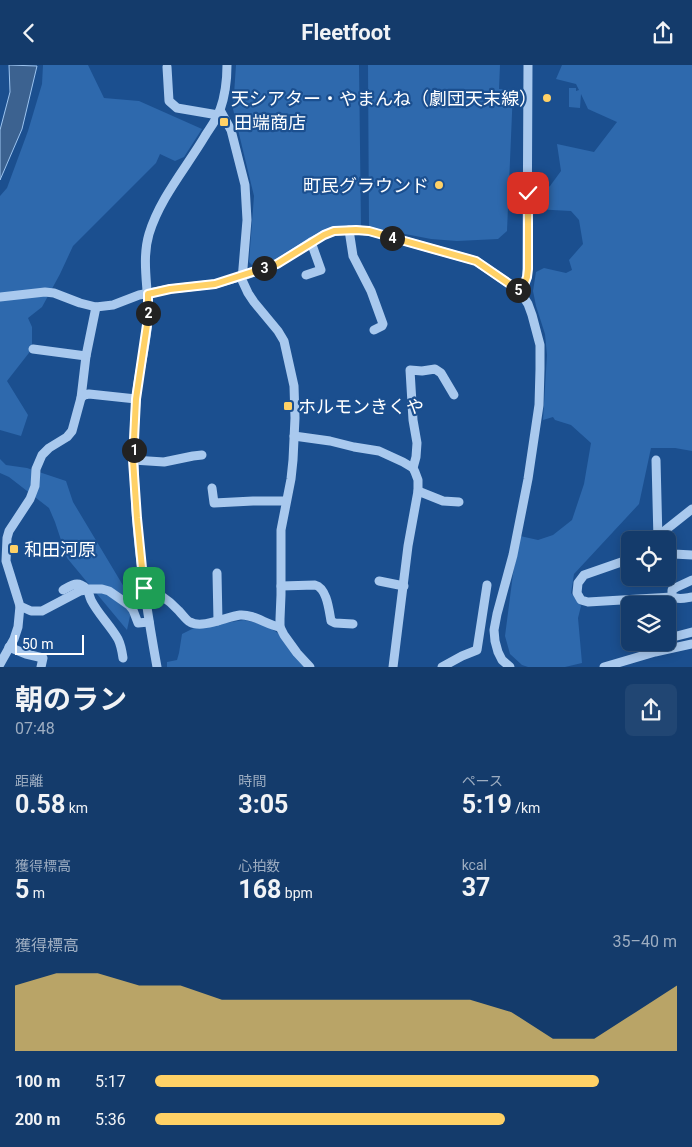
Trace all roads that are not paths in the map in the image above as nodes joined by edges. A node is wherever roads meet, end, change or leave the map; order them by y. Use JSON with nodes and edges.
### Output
{"nodes":[{"id":1,"x":227,"y":65,"type":"edge"},
{"id":2,"x":528,"y":65,"type":"edge"},
{"id":3,"x":167,"y":67,"type":"dead end"},
{"id":4,"x":219,"y":113,"type":"junction"},
{"id":5,"x":350,"y":230,"type":"junction"},
{"id":6,"x":311,"y":242,"type":"junction"},
{"id":7,"x":243,"y":275,"type":"junction"},
{"id":8,"x":306,"y":275,"type":"dead end"},
{"id":9,"x":521,"y":293,"type":"junction"},
{"id":10,"x":148,"y":294,"type":"junction"},
{"id":11,"x":0,"y":297,"type":"edge"},
{"id":12,"x":96,"y":307,"type":"junction"},
{"id":13,"x":374,"y":330,"type":"dead end"},
{"id":14,"x":33,"y":349,"type":"dead end"},
{"id":15,"x":86,"y":356,"type":"junction"},
{"id":16,"x":454,"y":395,"type":"dead end"},
{"id":17,"x":81,"y":398,"type":"junction"},
{"id":18,"x":136,"y":399,"type":"junction"},
{"id":19,"x":294,"y":436,"type":"junction"},
{"id":20,"x":202,"y":455,"type":"dead end"},
{"id":21,"x":133,"y":460,"type":"junction"},
{"id":22,"x":656,"y":460,"type":"dead end"},
{"id":23,"x":413,"y":468,"type":"junction"},
{"id":24,"x":212,"y":488,"type":"dead end"},
{"id":25,"x":418,"y":491,"type":"junction"},
{"id":26,"x":286,"y":501,"type":"junction"},
{"id":27,"x":458,"y":502,"type":"dead end"},
{"id":28,"x":692,"y":509,"type":"edge"},
{"id":29,"x":658,"y":531,"type":"edge"},
{"id":30,"x":666,"y":531,"type":"edge"},
{"id":31,"x":676,"y":555,"type":"edge"},
{"id":32,"x":692,"y":555,"type":"edge"},
{"id":33,"x":621,"y":562,"type":"edge"},
{"id":34,"x":217,"y":573,"type":"dead end"},
{"id":35,"x":379,"y":581,"type":"dead end"},
{"id":36,"x":692,"y":581,"type":"edge"},
{"id":37,"x":487,"y":585,"type":"dead end"},
{"id":38,"x":281,"y":586,"type":"junction"},
{"id":39,"x":404,"y":586,"type":"junction"},
{"id":40,"x":144,"y":588,"type":"junction"},
{"id":41,"x":63,"y":589,"type":"dead end"},
{"id":42,"x":88,"y":589,"type":"junction"},
{"id":43,"x":672,"y":596,"type":"edge"},
{"id":44,"x":692,"y":597,"type":"edge"},
{"id":45,"x":676,"y":598,"type":"edge"},
{"id":46,"x":621,"y":601,"type":"edge"},
{"id":47,"x":20,"y":606,"type":"junction"},
{"id":48,"x":218,"y":621,"type":"junction"},
{"id":49,"x":149,"y":622,"type":"junction"},
{"id":50,"x":354,"y":624,"type":"dead end"},
{"id":51,"x":280,"y":627,"type":"junction"},
{"id":52,"x":692,"y":632,"type":"edge"},
{"id":53,"x":676,"y":636,"type":"edge"},
{"id":54,"x":692,"y":644,"type":"edge"},
{"id":55,"x":9,"y":647,"type":"junction"},
{"id":56,"x":676,"y":647,"type":"edge"},
{"id":57,"x":659,"y":651,"type":"edge"},
{"id":58,"x":123,"y":657,"type":"dead end"},
{"id":59,"x":0,"y":664,"type":"edge"},
{"id":60,"x":41,"y":667,"type":"edge"},
{"id":61,"x":157,"y":667,"type":"edge"},
{"id":62,"x":310,"y":667,"type":"edge"},
{"id":63,"x":394,"y":667,"type":"edge"},
{"id":64,"x":442,"y":667,"type":"edge"},
{"id":65,"x":510,"y":667,"type":"edge"},
{"id":66,"x":604,"y":667,"type":"edge"}],
"edges":[{"from":1,"to":4,"type":"street"},
{"from":2,"to":9,"type":"street"},
{"from":3,"to":4,"type":"street"},
{"from":4,"to":7,"type":"street"},
{"from":4,"to":10,"type":"street"},
{"from":5,"to":6,"type":"street"},
{"from":5,"to":9,"type":"street"},
{"from":5,"to":13,"type":"street"},
{"from":6,"to":7,"type":"street"},
{"from":6,"to":8,"type":"street"},
{"from":7,"to":10,"type":"street"},
{"from":7,"to":19,"type":"street"},
{"from":9,"to":65,"type":"street"},
{"from":10,"to":12,"type":"street"},
{"from":10,"to":18,"type":"street"},
{"from":11,"to":12,"type":"street"},
{"from":12,"to":15,"type":"street"},
{"from":14,"to":15,"type":"street"},
{"from":15,"to":17,"type":"street"},
{"from":16,"to":23,"type":"street"},
{"from":17,"to":18,"type":"street"},
{"from":17,"to":47,"type":"street"},
{"from":18,"to":21,"type":"street"},
{"from":19,"to":23,"type":"street"},
{"from":19,"to":26,"type":"street"},
{"from":20,"to":21,"type":"street"},
{"from":21,"to":40,"type":"street"},
{"from":22,"to":29,"type":"street"},
{"from":23,"to":25,"type":"street"},
{"from":24,"to":26,"type":"street"},
{"from":25,"to":27,"type":"street"},
{"from":25,"to":39,"type":"street"},
{"from":26,"to":38,"type":"street"},
{"from":28,"to":30,"type":"street"},
{"from":31,"to":32,"type":"street"},
{"from":33,"to":46,"type":"street"},
{"from":34,"to":48,"type":"street"},
{"from":35,"to":39,"type":"street"},
{"from":36,"to":43,"type":"street"},
{"from":37,"to":64,"type":"street"},
{"from":38,"to":50,"type":"street"},
{"from":38,"to":51,"type":"street"},
{"from":39,"to":63,"type":"street"},
{"from":40,"to":48,"type":"street"},
{"from":40,"to":49,"type":"street"},
{"from":41,"to":42,"type":"street"},
{"from":42,"to":47,"type":"street"},
{"from":42,"to":49,"type":"street"},
{"from":42,"to":58,"type":"street"},
{"from":44,"to":45,"type":"street"},
{"from":47,"to":55,"type":"street"},
{"from":48,"to":51,"type":"street"},
{"from":49,"to":61,"type":"street"},
{"from":51,"to":62,"type":"street"},
{"from":52,"to":53,"type":"street"},
{"from":54,"to":56,"type":"street"},
{"from":55,"to":59,"type":"street"},
{"from":55,"to":60,"type":"street"},
{"from":57,"to":66,"type":"street"}]}
